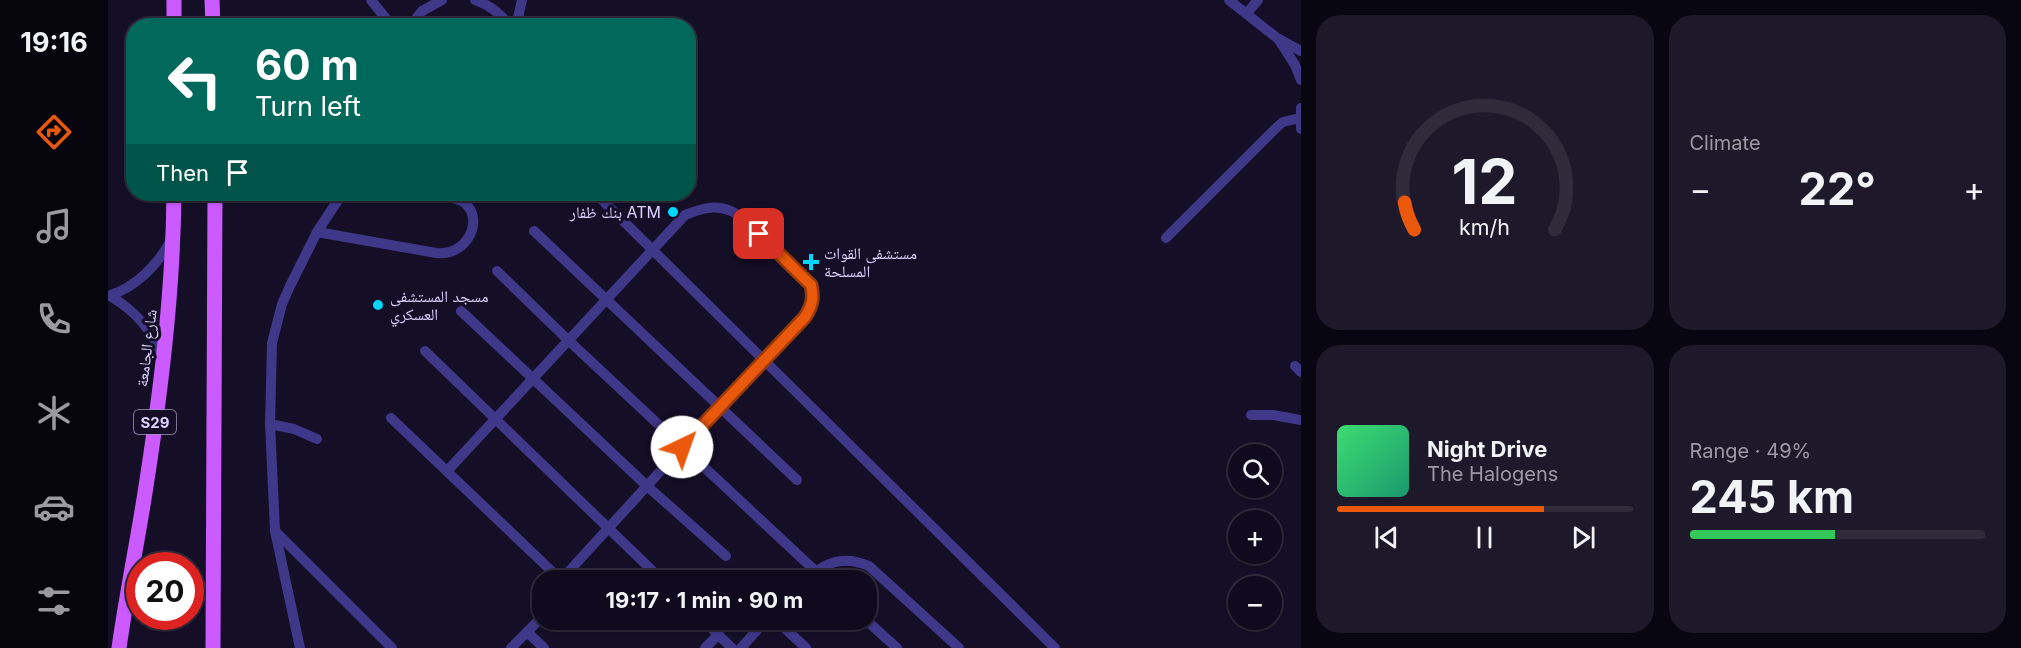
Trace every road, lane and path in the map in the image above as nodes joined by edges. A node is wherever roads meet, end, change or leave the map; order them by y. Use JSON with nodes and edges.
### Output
{"nodes":[{"id":1,"x":174,"y":0,"type":"edge"},
{"id":2,"x":212,"y":0,"type":"edge"},
{"id":3,"x":371,"y":0,"type":"edge"},
{"id":4,"x":389,"y":0,"type":"edge"},
{"id":5,"x":442,"y":0,"type":"edge"},
{"id":6,"x":501,"y":0,"type":"edge"},
{"id":7,"x":522,"y":0,"type":"edge"},
{"id":8,"x":1258,"y":0,"type":"edge"},
{"id":9,"x":1233,"y":1,"type":"edge"},
{"id":10,"x":480,"y":2,"type":"edge"},
{"id":11,"x":379,"y":10,"type":"junction"},
{"id":12,"x":1247,"y":13,"type":"junction"},
{"id":13,"x":174,"y":18,"type":"edge"},
{"id":14,"x":213,"y":18,"type":"edge"},
{"id":15,"x":386,"y":18,"type":"edge"},
{"id":16,"x":417,"y":18,"type":"edge"},
{"id":17,"x":504,"y":18,"type":"edge"},
{"id":18,"x":518,"y":18,"type":"edge"},
{"id":19,"x":1277,"y":38,"type":"junction"},
{"id":20,"x":1301,"y":51,"type":"edge"},
{"id":21,"x":1301,"y":80,"type":"edge"},
{"id":22,"x":1300,"y":118,"type":"edge"},
{"id":23,"x":174,"y":201,"type":"edge"},
{"id":24,"x":215,"y":201,"type":"edge"},
{"id":25,"x":337,"y":201,"type":"edge"},
{"id":26,"x":460,"y":201,"type":"edge"},
{"id":27,"x":603,"y":201,"type":"edge"},
{"id":28,"x":534,"y":231,"type":"dead end"},
{"id":29,"x":317,"y":232,"type":"junction"},
{"id":30,"x":174,"y":234,"type":"junction"},
{"id":31,"x":1166,"y":238,"type":"dead end"},
{"id":32,"x":653,"y":248,"type":"junction"},
{"id":33,"x":497,"y":271,"type":"dead end"},
{"id":34,"x":109,"y":296,"type":"edge"},
{"id":35,"x":606,"y":300,"type":"junction"},
{"id":36,"x":461,"y":311,"type":"dead end"},
{"id":37,"x":568,"y":340,"type":"junction"},
{"id":38,"x":425,"y":351,"type":"dead end"},
{"id":39,"x":163,"y":357,"type":"junction"},
{"id":40,"x":765,"y":359,"type":"junction"},
{"id":41,"x":532,"y":380,"type":"junction"},
{"id":42,"x":719,"y":407,"type":"junction"},
{"id":43,"x":1251,"y":415,"type":"dead end"},
{"id":44,"x":391,"y":418,"type":"dead end"},
{"id":45,"x":495,"y":420,"type":"junction"},
{"id":46,"x":1301,"y":420,"type":"edge"},
{"id":47,"x":270,"y":424,"type":"junction"},
{"id":48,"x":317,"y":439,"type":"dead end"},
{"id":49,"x":682,"y":447,"type":"junction"},
{"id":50,"x":448,"y":470,"type":"junction"},
{"id":51,"x":797,"y":480,"type":"dead end"},
{"id":52,"x":646,"y":486,"type":"junction"},
{"id":53,"x":608,"y":528,"type":"junction"},
{"id":54,"x":275,"y":531,"type":"junction"},
{"id":55,"x":726,"y":556,"type":"dead end"},
{"id":56,"x":551,"y":570,"type":"edge"},
{"id":57,"x":570,"y":570,"type":"edge"},
{"id":58,"x":652,"y":570,"type":"edge"},
{"id":59,"x":813,"y":570,"type":"edge"},
{"id":60,"x":818,"y":570,"type":"edge"},
{"id":61,"x":872,"y":570,"type":"edge"},
{"id":62,"x":877,"y":574,"type":"edge"},
{"id":63,"x":532,"y":627,"type":"edge"},
{"id":64,"x":714,"y":630,"type":"edge"},
{"id":65,"x":757,"y":630,"type":"edge"},
{"id":66,"x":787,"y":630,"type":"edge"},
{"id":67,"x":877,"y":630,"type":"edge"},
{"id":68,"x":527,"y":632,"type":"junction"},
{"id":69,"x":719,"y":634,"type":"junction"},
{"id":70,"x":119,"y":648,"type":"edge"},
{"id":71,"x":213,"y":648,"type":"edge"},
{"id":72,"x":300,"y":648,"type":"edge"},
{"id":73,"x":392,"y":648,"type":"edge"},
{"id":74,"x":512,"y":648,"type":"edge"},
{"id":75,"x":544,"y":648,"type":"edge"},
{"id":76,"x":705,"y":648,"type":"edge"},
{"id":77,"x":732,"y":648,"type":"edge"},
{"id":78,"x":741,"y":648,"type":"edge"},
{"id":79,"x":806,"y":648,"type":"edge"},
{"id":80,"x":897,"y":648,"type":"edge"},
{"id":81,"x":959,"y":648,"type":"edge"},
{"id":82,"x":1055,"y":648,"type":"edge"}],
"edges":[{"from":1,"to":13,"type":"main road"},
{"from":2,"to":14,"type":"main road"},
{"from":3,"to":11,"type":"lane"},
{"from":4,"to":11,"type":"lane"},
{"from":5,"to":16,"type":"lane"},
{"from":6,"to":10,"type":"lane"},
{"from":7,"to":18,"type":"lane"},
{"from":8,"to":12,"type":"lane"},
{"from":9,"to":12,"type":"lane"},
{"from":10,"to":17,"type":"lane"},
{"from":11,"to":15,"type":"lane"},
{"from":12,"to":19,"type":"lane"},
{"from":19,"to":20,"type":"lane"},
{"from":19,"to":21,"type":"lane"},
{"from":22,"to":31,"type":"lane"},
{"from":23,"to":30,"type":"main road","name":"شارع الجامعة","number":"S29"},
{"from":24,"to":71,"type":"main road"},
{"from":25,"to":29,"type":"lane"},
{"from":26,"to":29,"type":"lane"},
{"from":27,"to":32,"type":"lane"},
{"from":28,"to":35,"type":"lane"},
{"from":29,"to":47,"type":"lane"},
{"from":30,"to":34,"type":"lane"},
{"from":30,"to":39,"type":"main road","name":"شارع الجامعة","number":"S29"},
{"from":32,"to":35,"type":"lane"},
{"from":32,"to":40,"type":"lane"},
{"from":32,"to":40,"type":"lane"},
{"from":33,"to":37,"type":"lane"},
{"from":34,"to":39,"type":"lane"},
{"from":35,"to":37,"type":"lane"},
{"from":35,"to":42,"type":"lane"},
{"from":36,"to":41,"type":"lane"},
{"from":37,"to":41,"type":"lane"},
{"from":37,"to":49,"type":"lane"},
{"from":38,"to":45,"type":"lane"},
{"from":39,"to":70,"type":"main road","name":"شارع الجامعة","number":"S29"},
{"from":40,"to":42,"type":"lane"},
{"from":40,"to":82,"type":"lane"},
{"from":41,"to":45,"type":"lane"},
{"from":41,"to":52,"type":"lane"},
{"from":42,"to":49,"type":"lane"},
{"from":42,"to":51,"type":"lane"},
{"from":43,"to":46,"type":"lane"},
{"from":44,"to":50,"type":"lane"},
{"from":45,"to":50,"type":"lane"},
{"from":45,"to":53,"type":"lane"},
{"from":47,"to":48,"type":"lane"},
{"from":47,"to":54,"type":"lane"},
{"from":49,"to":52,"type":"lane"},
{"from":49,"to":59,"type":"lane"},
{"from":50,"to":56,"type":"lane"},
{"from":52,"to":53,"type":"lane"},
{"from":52,"to":55,"type":"lane"},
{"from":53,"to":57,"type":"lane"},
{"from":53,"to":58,"type":"lane"},
{"from":54,"to":72,"type":"lane"},
{"from":54,"to":73,"type":"lane"},
{"from":60,"to":61,"type":"lane"},
{"from":62,"to":81,"type":"lane"},
{"from":63,"to":68,"type":"lane"},
{"from":64,"to":69,"type":"lane"},
{"from":65,"to":78,"type":"lane"},
{"from":66,"to":79,"type":"lane"},
{"from":67,"to":80,"type":"lane"},
{"from":68,"to":74,"type":"lane"},
{"from":68,"to":75,"type":"lane"},
{"from":69,"to":76,"type":"lane"},
{"from":69,"to":77,"type":"lane"}]}
